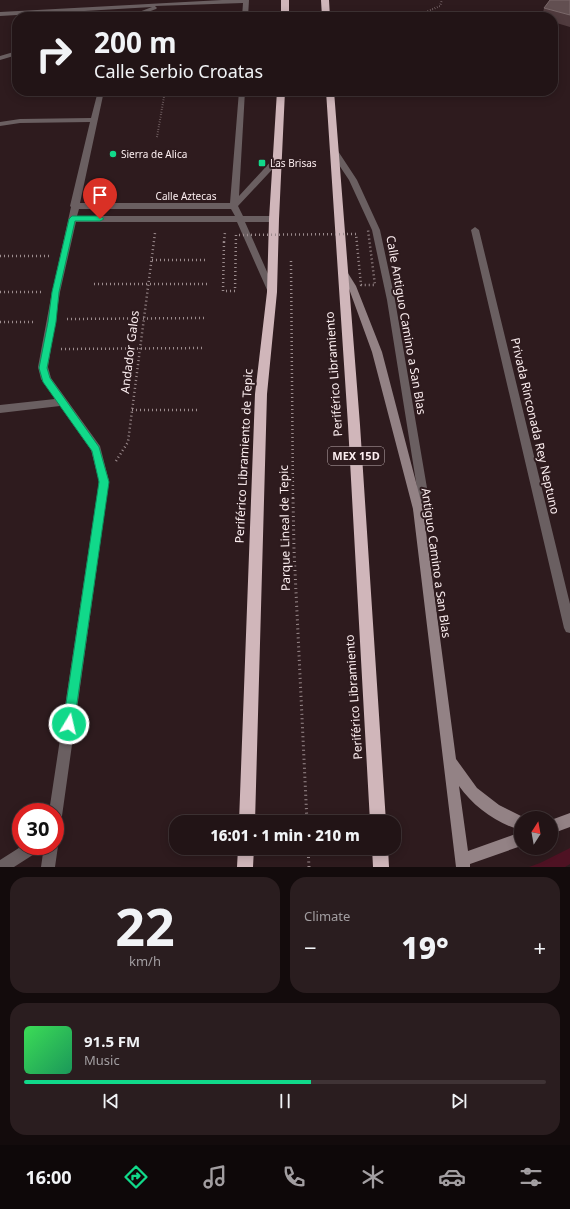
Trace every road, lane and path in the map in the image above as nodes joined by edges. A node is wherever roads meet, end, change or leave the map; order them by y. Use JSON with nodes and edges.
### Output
{"nodes":[{"id":1,"x":286,"y":0,"type":"edge"},
{"id":2,"x":325,"y":0,"type":"edge"},
{"id":3,"x":442,"y":0,"type":"edge"},
{"id":4,"x":246,"y":1,"type":"edge"},
{"id":5,"x":164,"y":4,"type":"junction"},
{"id":6,"x":33,"y":12,"type":"edge"},
{"id":7,"x":142,"y":12,"type":"edge"},
{"id":8,"x":245,"y":12,"type":"edge"},
{"id":9,"x":285,"y":12,"type":"edge"},
{"id":10,"x":326,"y":12,"type":"edge"},
{"id":11,"x":426,"y":12,"type":"edge"},
{"id":12,"x":12,"y":13,"type":"edge"},
{"id":13,"x":0,"y":14,"type":"edge"},
{"id":14,"x":12,"y":54,"type":"edge"},
{"id":15,"x":0,"y":58,"type":"edge"},
{"id":16,"x":100,"y":96,"type":"edge"},
{"id":17,"x":164,"y":96,"type":"edge"},
{"id":18,"x":242,"y":96,"type":"edge"},
{"id":19,"x":281,"y":96,"type":"edge"},
{"id":20,"x":330,"y":96,"type":"edge"},
{"id":21,"x":94,"y":120,"type":"junction"},
{"id":22,"x":0,"y":124,"type":"edge"},
{"id":23,"x":157,"y":137,"type":"dead end"},
{"id":24,"x":335,"y":154,"type":"junction"},
{"id":25,"x":277,"y":160,"type":"junction"},
{"id":26,"x":74,"y":206,"type":"junction"},
{"id":27,"x":234,"y":206,"type":"junction"},
{"id":28,"x":72,"y":219,"type":"junction"},
{"id":29,"x":157,"y":219,"type":"junction"},
{"id":30,"x":239,"y":220,"type":"junction"},
{"id":31,"x":274,"y":220,"type":"junction"},
{"id":32,"x":368,"y":230,"type":"dead end"},
{"id":33,"x":475,"y":230,"type":"dead end"},
{"id":34,"x":290,"y":234,"type":"junction"},
{"id":35,"x":224,"y":242,"type":"dead end"},
{"id":36,"x":291,"y":242,"type":"dead end"},
{"id":37,"x":0,"y":256,"type":"edge"},
{"id":38,"x":64,"y":256,"type":"junction"},
{"id":39,"x":291,"y":258,"type":"dead end"},
{"id":40,"x":152,"y":260,"type":"junction"},
{"id":41,"x":207,"y":260,"type":"dead end"},
{"id":42,"x":343,"y":272,"type":"junction"},
{"id":43,"x":94,"y":284,"type":"dead end"},
{"id":44,"x":148,"y":284,"type":"junction"},
{"id":45,"x":208,"y":284,"type":"dead end"},
{"id":46,"x":0,"y":292,"type":"edge"},
{"id":47,"x":56,"y":292,"type":"junction"},
{"id":48,"x":272,"y":292,"type":"junction"},
{"id":49,"x":205,"y":318,"type":"dead end"},
{"id":50,"x":144,"y":319,"type":"junction"},
{"id":51,"x":52,"y":320,"type":"junction"},
{"id":52,"x":0,"y":322,"type":"edge"},
{"id":53,"x":140,"y":348,"type":"junction"},
{"id":54,"x":204,"y":348,"type":"dead end"},
{"id":55,"x":46,"y":350,"type":"junction"},
{"id":56,"x":61,"y":402,"type":"junction"},
{"id":57,"x":0,"y":409,"type":"edge"},
{"id":58,"x":132,"y":410,"type":"junction"},
{"id":59,"x":200,"y":410,"type":"dead end"},
{"id":60,"x":104,"y":482,"type":"junction"},
{"id":61,"x":418,"y":509,"type":"junction"},
{"id":62,"x":570,"y":628,"type":"edge"},
{"id":63,"x":450,"y":762,"type":"junction"},
{"id":64,"x":57,"y":803,"type":"edge"},
{"id":65,"x":247,"y":815,"type":"edge"},
{"id":66,"x":307,"y":815,"type":"edge"},
{"id":67,"x":378,"y":815,"type":"edge"},
{"id":68,"x":514,"y":820,"type":"edge"},
{"id":69,"x":570,"y":820,"type":"edge"},
{"id":70,"x":558,"y":824,"type":"edge"},
{"id":71,"x":514,"y":842,"type":"edge"},
{"id":72,"x":20,"y":855,"type":"edge"},
{"id":73,"x":50,"y":855,"type":"edge"},
{"id":74,"x":246,"y":855,"type":"edge"},
{"id":75,"x":308,"y":855,"type":"edge"},
{"id":76,"x":380,"y":855,"type":"edge"},
{"id":77,"x":463,"y":863,"type":"edge"},
{"id":78,"x":2,"y":867,"type":"edge"},
{"id":79,"x":48,"y":867,"type":"edge"},
{"id":80,"x":245,"y":867,"type":"edge"},
{"id":81,"x":309,"y":867,"type":"edge"},
{"id":82,"x":381,"y":867,"type":"edge"}],
"edges":[{"from":1,"to":9,"type":"highway"},
{"from":2,"to":10,"type":"highway"},
{"from":3,"to":11,"type":"path"},
{"from":4,"to":5,"type":"street"},
{"from":4,"to":8,"type":"street"},
{"from":5,"to":6,"type":"street"},
{"from":5,"to":7,"type":"street"},
{"from":12,"to":13,"type":"street"},
{"from":14,"to":15,"type":"street"},
{"from":16,"to":21,"type":"street"},
{"from":17,"to":23,"type":"path"},
{"from":18,"to":27,"type":"street"},
{"from":19,"to":25,"type":"highway","name":"Periférico Libramiento de Tepic"},
{"from":20,"to":24,"type":"highway","name":"Periférico Libramiento","number":"MEX 15D"},
{"from":21,"to":22,"type":"street"},
{"from":21,"to":26,"type":"street"},
{"from":24,"to":42,"type":"highway","name":"Periférico Libramiento","number":"MEX 15D"},
{"from":24,"to":61,"type":"street","name":"Calle Antiguo Camino a San Blas"},
{"from":25,"to":27,"type":"street"},
{"from":25,"to":31,"type":"highway","name":"Periférico Libramiento de Tepic"},
{"from":26,"to":27,"type":"street","name":"Calle Aztecas"},
{"from":26,"to":28,"type":"street"},
{"from":27,"to":30,"type":"street"},
{"from":28,"to":29,"type":"street"},
{"from":28,"to":38,"type":"street"},
{"from":29,"to":30,"type":"street"},
{"from":29,"to":40,"type":"path","name":"Andador Galos"},
{"from":30,"to":31,"type":"street"},
{"from":30,"to":48,"type":"street"},
{"from":31,"to":48,"type":"highway","name":"Periférico Libramiento de Tepic"},
{"from":32,"to":34,"type":"path","bridge":true},
{"from":33,"to":62,"type":"street","name":"Privada Rinconada Rey Neptuno"},
{"from":34,"to":35,"type":"path","bridge":true},
{"from":34,"to":36,"type":"path"},
{"from":37,"to":38,"type":"path"},
{"from":38,"to":47,"type":"street"},
{"from":39,"to":66,"type":"path","name":"Parque Lineal de Tepic"},
{"from":40,"to":41,"type":"path"},
{"from":40,"to":44,"type":"path","name":"Andador Galos"},
{"from":42,"to":61,"type":"street","name":"Antiguo Camino a San Blas"},
{"from":42,"to":67,"type":"highway","name":"Periférico Libramiento","number":"MEX 15D"},
{"from":43,"to":44,"type":"path"},
{"from":44,"to":45,"type":"path"},
{"from":44,"to":50,"type":"path","name":"Andador Galos"},
{"from":46,"to":47,"type":"path"},
{"from":47,"to":51,"type":"street"},
{"from":48,"to":65,"type":"highway","name":"Periférico Libramiento de Tepic"},
{"from":49,"to":50,"type":"path"},
{"from":50,"to":51,"type":"path"},
{"from":50,"to":53,"type":"path","name":"Andador Galos"},
{"from":51,"to":52,"type":"path"},
{"from":51,"to":55,"type":"street"},
{"from":53,"to":54,"type":"path"},
{"from":53,"to":55,"type":"path"},
{"from":53,"to":58,"type":"path","name":"Andador Galos"},
{"from":55,"to":56,"type":"street"},
{"from":56,"to":57,"type":"street"},
{"from":56,"to":60,"type":"street"},
{"from":58,"to":59,"type":"path"},
{"from":58,"to":60,"type":"path","name":"Andador Galos"},
{"from":60,"to":64,"type":"street"},
{"from":61,"to":63,"type":"street","name":"Antiguo Camino a San Blas"},
{"from":63,"to":68,"type":"street"},
{"from":63,"to":77,"type":"street","name":"Antiguo Camino a San Blas"},
{"from":69,"to":70,"type":"street"},
{"from":71,"to":77,"type":"street"},
{"from":72,"to":78,"type":"street"},
{"from":73,"to":79,"type":"street"},
{"from":74,"to":80,"type":"highway"},
{"from":75,"to":81,"type":"path"},
{"from":76,"to":82,"type":"highway"}]}
